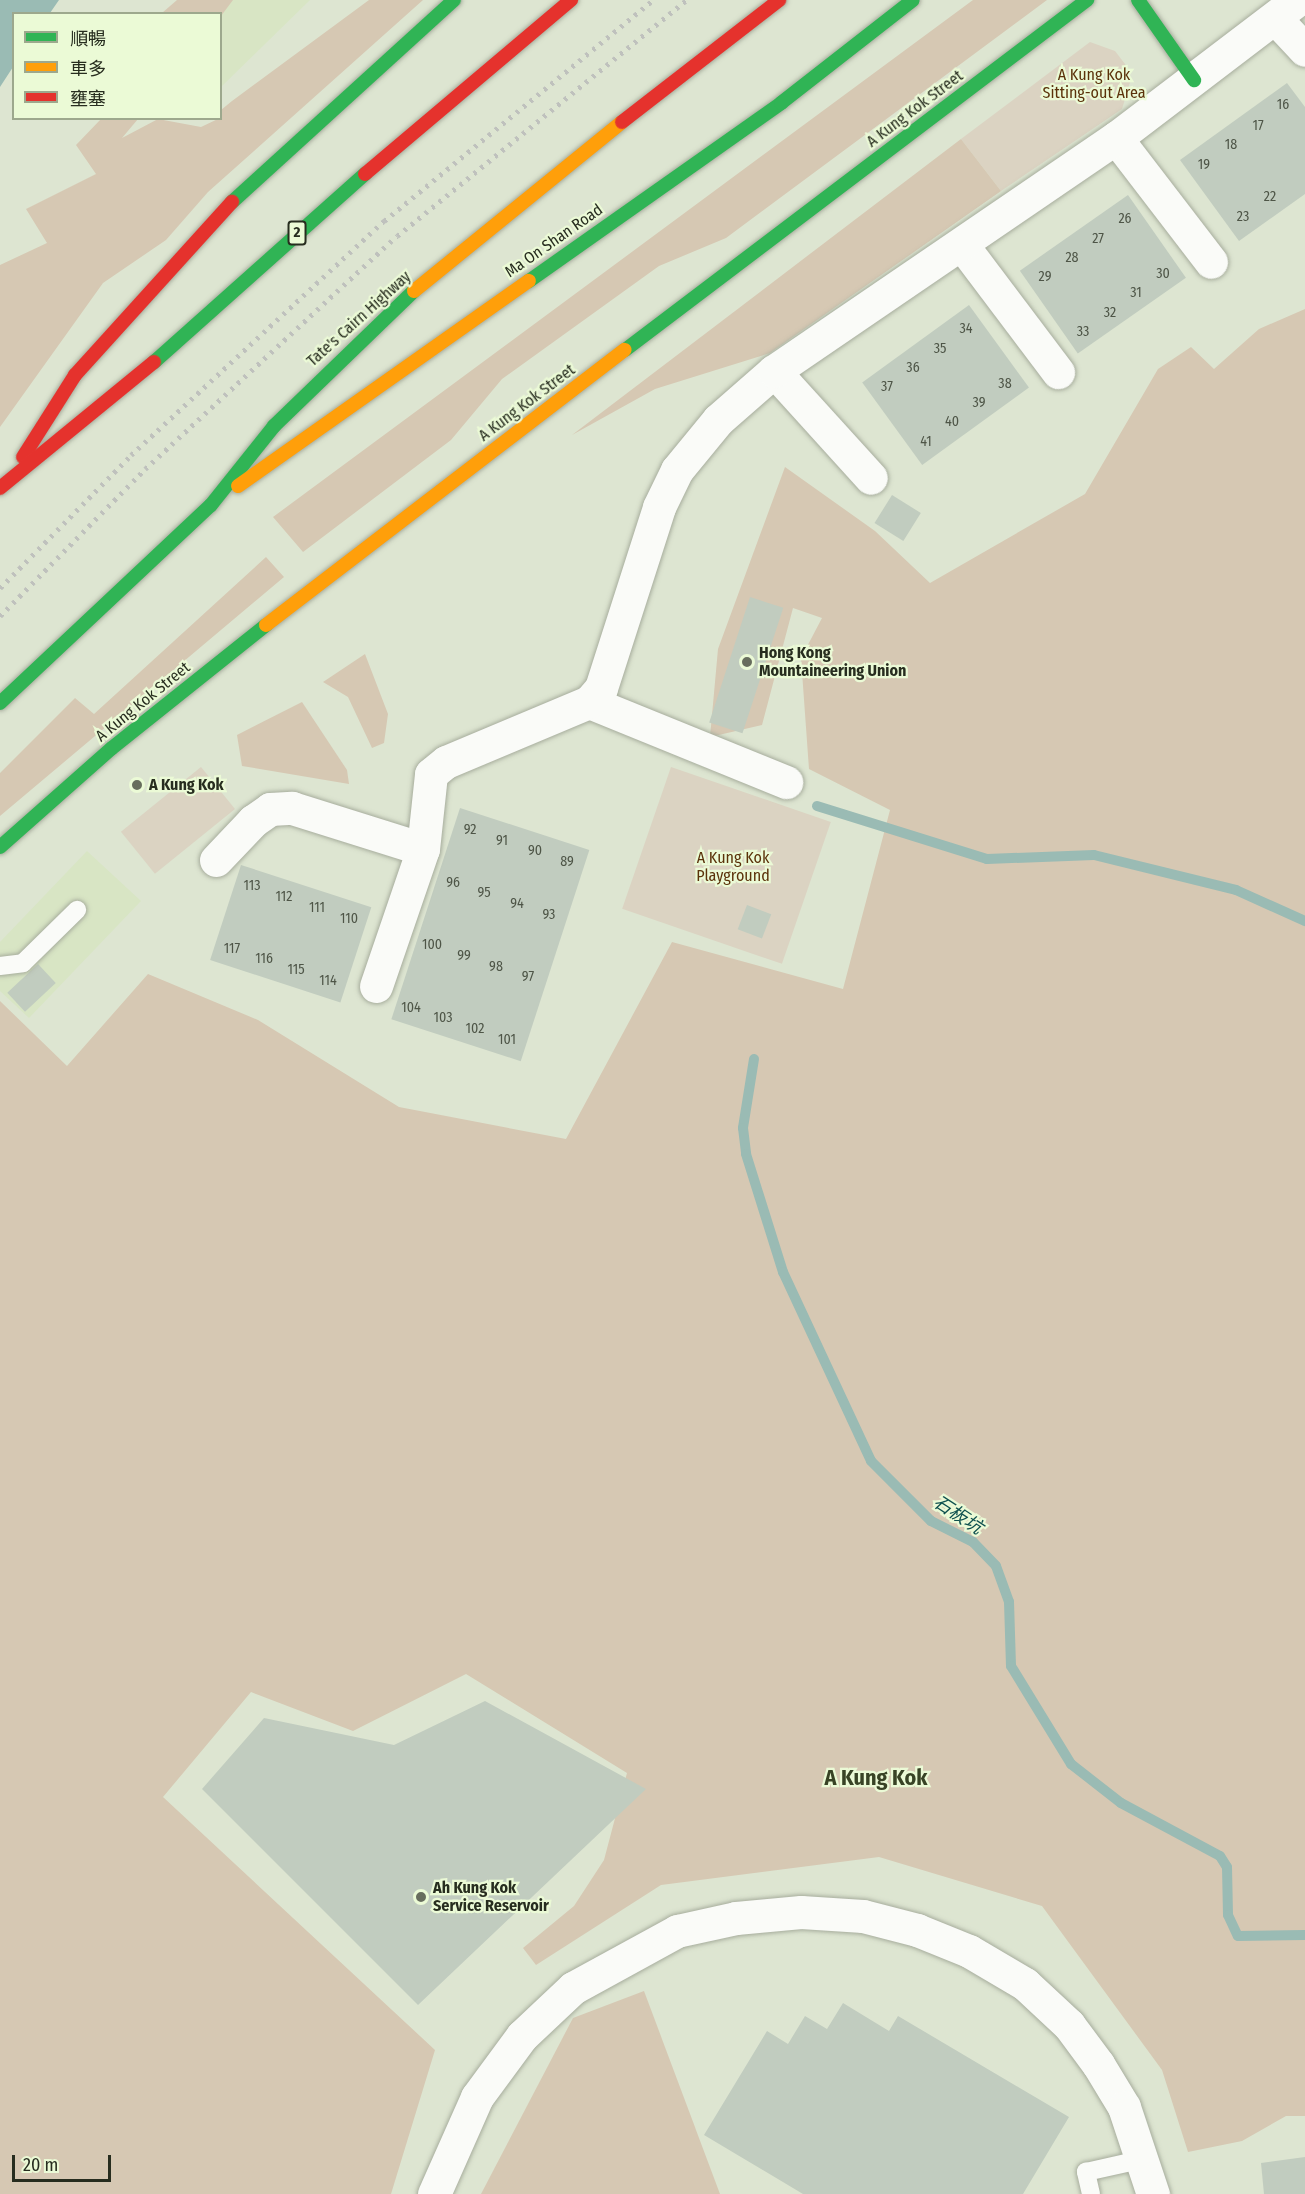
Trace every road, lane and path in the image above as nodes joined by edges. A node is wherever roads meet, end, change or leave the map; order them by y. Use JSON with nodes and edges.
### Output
{"nodes":[{"id":1,"x":454,"y":0,"type":"edge"},
{"id":2,"x":571,"y":0,"type":"edge"},
{"id":3,"x":779,"y":0,"type":"edge"},
{"id":4,"x":913,"y":0,"type":"edge"},
{"id":5,"x":1087,"y":0,"type":"edge"},
{"id":6,"x":1138,"y":0,"type":"edge"},
{"id":7,"x":1287,"y":10,"type":"edge"},
{"id":8,"x":1305,"y":50,"type":"edge"},
{"id":9,"x":1194,"y":80,"type":"junction"},
{"id":10,"x":1116,"y":138,"type":"junction"},
{"id":11,"x":963,"y":246,"type":"junction"},
{"id":12,"x":1211,"y":262,"type":"dead end"},
{"id":13,"x":774,"y":371,"type":"junction"},
{"id":14,"x":1058,"y":372,"type":"dead end"},
{"id":15,"x":12,"y":474,"type":"junction"},
{"id":16,"x":871,"y":478,"type":"dead end"},
{"id":17,"x":0,"y":488,"type":"edge"},
{"id":18,"x":211,"y":505,"type":"junction"},
{"id":19,"x":589,"y":702,"type":"junction"},
{"id":20,"x":0,"y":703,"type":"edge"},
{"id":21,"x":786,"y":782,"type":"dead end"},
{"id":22,"x":0,"y":847,"type":"edge"},
{"id":23,"x":423,"y":849,"type":"junction"},
{"id":24,"x":216,"y":860,"type":"dead end"},
{"id":25,"x":77,"y":910,"type":"dead end"},
{"id":26,"x":0,"y":966,"type":"edge"},
{"id":27,"x":376,"y":986,"type":"dead end"},
{"id":28,"x":1144,"y":2159,"type":"junction"},
{"id":29,"x":434,"y":2194,"type":"edge"},
{"id":30,"x":1091,"y":2194,"type":"edge"},
{"id":31,"x":1153,"y":2194,"type":"edge"}],
"edges":[{"from":1,"to":15,"type":"main road"},
{"from":2,"to":15,"type":"main road","number":"2"},
{"from":3,"to":18,"type":"main road","name":"Tate's Cairn Highway"},
{"from":4,"to":18,"type":"main road","name":"Ma On Shan Road"},
{"from":5,"to":22,"type":"main road","name":"A Kung Kok Street"},
{"from":6,"to":9,"type":"main road"},
{"from":7,"to":8,"type":"street"},
{"from":7,"to":9,"type":"street"},
{"from":9,"to":10,"type":"street"},
{"from":10,"to":11,"type":"street"},
{"from":10,"to":12,"type":"street"},
{"from":11,"to":13,"type":"street"},
{"from":11,"to":14,"type":"street"},
{"from":13,"to":16,"type":"street"},
{"from":13,"to":19,"type":"street"},
{"from":15,"to":17,"type":"main road","number":"2"},
{"from":18,"to":20,"type":"main road","name":"Tate's Cairn Highway"},
{"from":19,"to":21,"type":"street"},
{"from":19,"to":23,"type":"street"},
{"from":23,"to":24,"type":"street"},
{"from":23,"to":27,"type":"street"},
{"from":25,"to":26,"type":"lane"},
{"from":28,"to":29,"type":"street"},
{"from":28,"to":30,"type":"lane"},
{"from":28,"to":31,"type":"street"}]}
